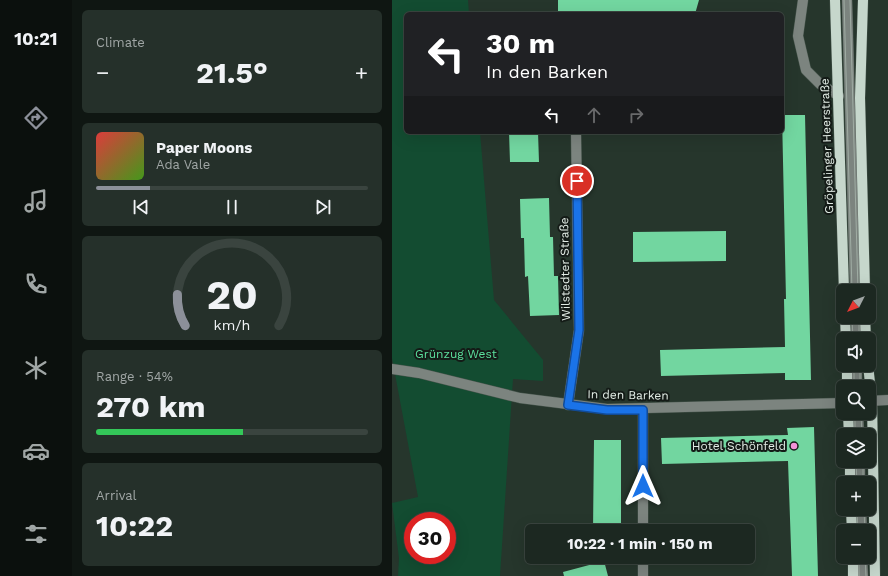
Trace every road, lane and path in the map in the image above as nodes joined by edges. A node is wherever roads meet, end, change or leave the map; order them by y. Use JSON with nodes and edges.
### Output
{"nodes":[{"id":1,"x":803,"y":0,"type":"edge"},
{"id":2,"x":836,"y":0,"type":"edge"},
{"id":3,"x":847,"y":0,"type":"edge"},
{"id":4,"x":864,"y":0,"type":"edge"},
{"id":5,"x":838,"y":96,"type":"junction"},
{"id":6,"x":576,"y":134,"type":"edge"},
{"id":7,"x":844,"y":284,"type":"edge"},
{"id":8,"x":855,"y":284,"type":"edge"},
{"id":9,"x":865,"y":284,"type":"edge"},
{"id":10,"x":392,"y":369,"type":"edge"},
{"id":11,"x":888,"y":400,"type":"edge"},
{"id":12,"x":876,"y":401,"type":"edge"},
{"id":13,"x":836,"y":403,"type":"edge"},
{"id":14,"x":568,"y":405,"type":"junction"},
{"id":15,"x":643,"y":410,"type":"junction"},
{"id":16,"x":871,"y":420,"type":"edge"},
{"id":17,"x":643,"y":524,"type":"edge"},
{"id":18,"x":643,"y":564,"type":"edge"},
{"id":19,"x":852,"y":564,"type":"edge"},
{"id":20,"x":862,"y":564,"type":"edge"},
{"id":21,"x":644,"y":576,"type":"edge"},
{"id":22,"x":853,"y":576,"type":"edge"},
{"id":23,"x":863,"y":576,"type":"edge"},
{"id":24,"x":875,"y":576,"type":"edge"}],
"edges":[{"from":1,"to":5,"type":"street"},
{"from":2,"to":5,"type":"main road","name":"Gröpelinger Heerstraße"},
{"from":3,"to":8,"type":"street"},
{"from":4,"to":9,"type":"main road"},
{"from":5,"to":7,"type":"main road","name":"Gröpelinger Heerstraße"},
{"from":6,"to":14,"type":"street","name":"Wilstedter Straße"},
{"from":10,"to":14,"type":"street","name":"In den Barken"},
{"from":11,"to":12,"type":"street"},
{"from":13,"to":15,"type":"street","name":"In den Barken"},
{"from":14,"to":15,"type":"street","name":"In den Barken"},
{"from":15,"to":17,"type":"street"},
{"from":16,"to":24,"type":"main road"},
{"from":18,"to":21,"type":"street"},
{"from":19,"to":22,"type":"main road"},
{"from":20,"to":23,"type":"street"}]}
